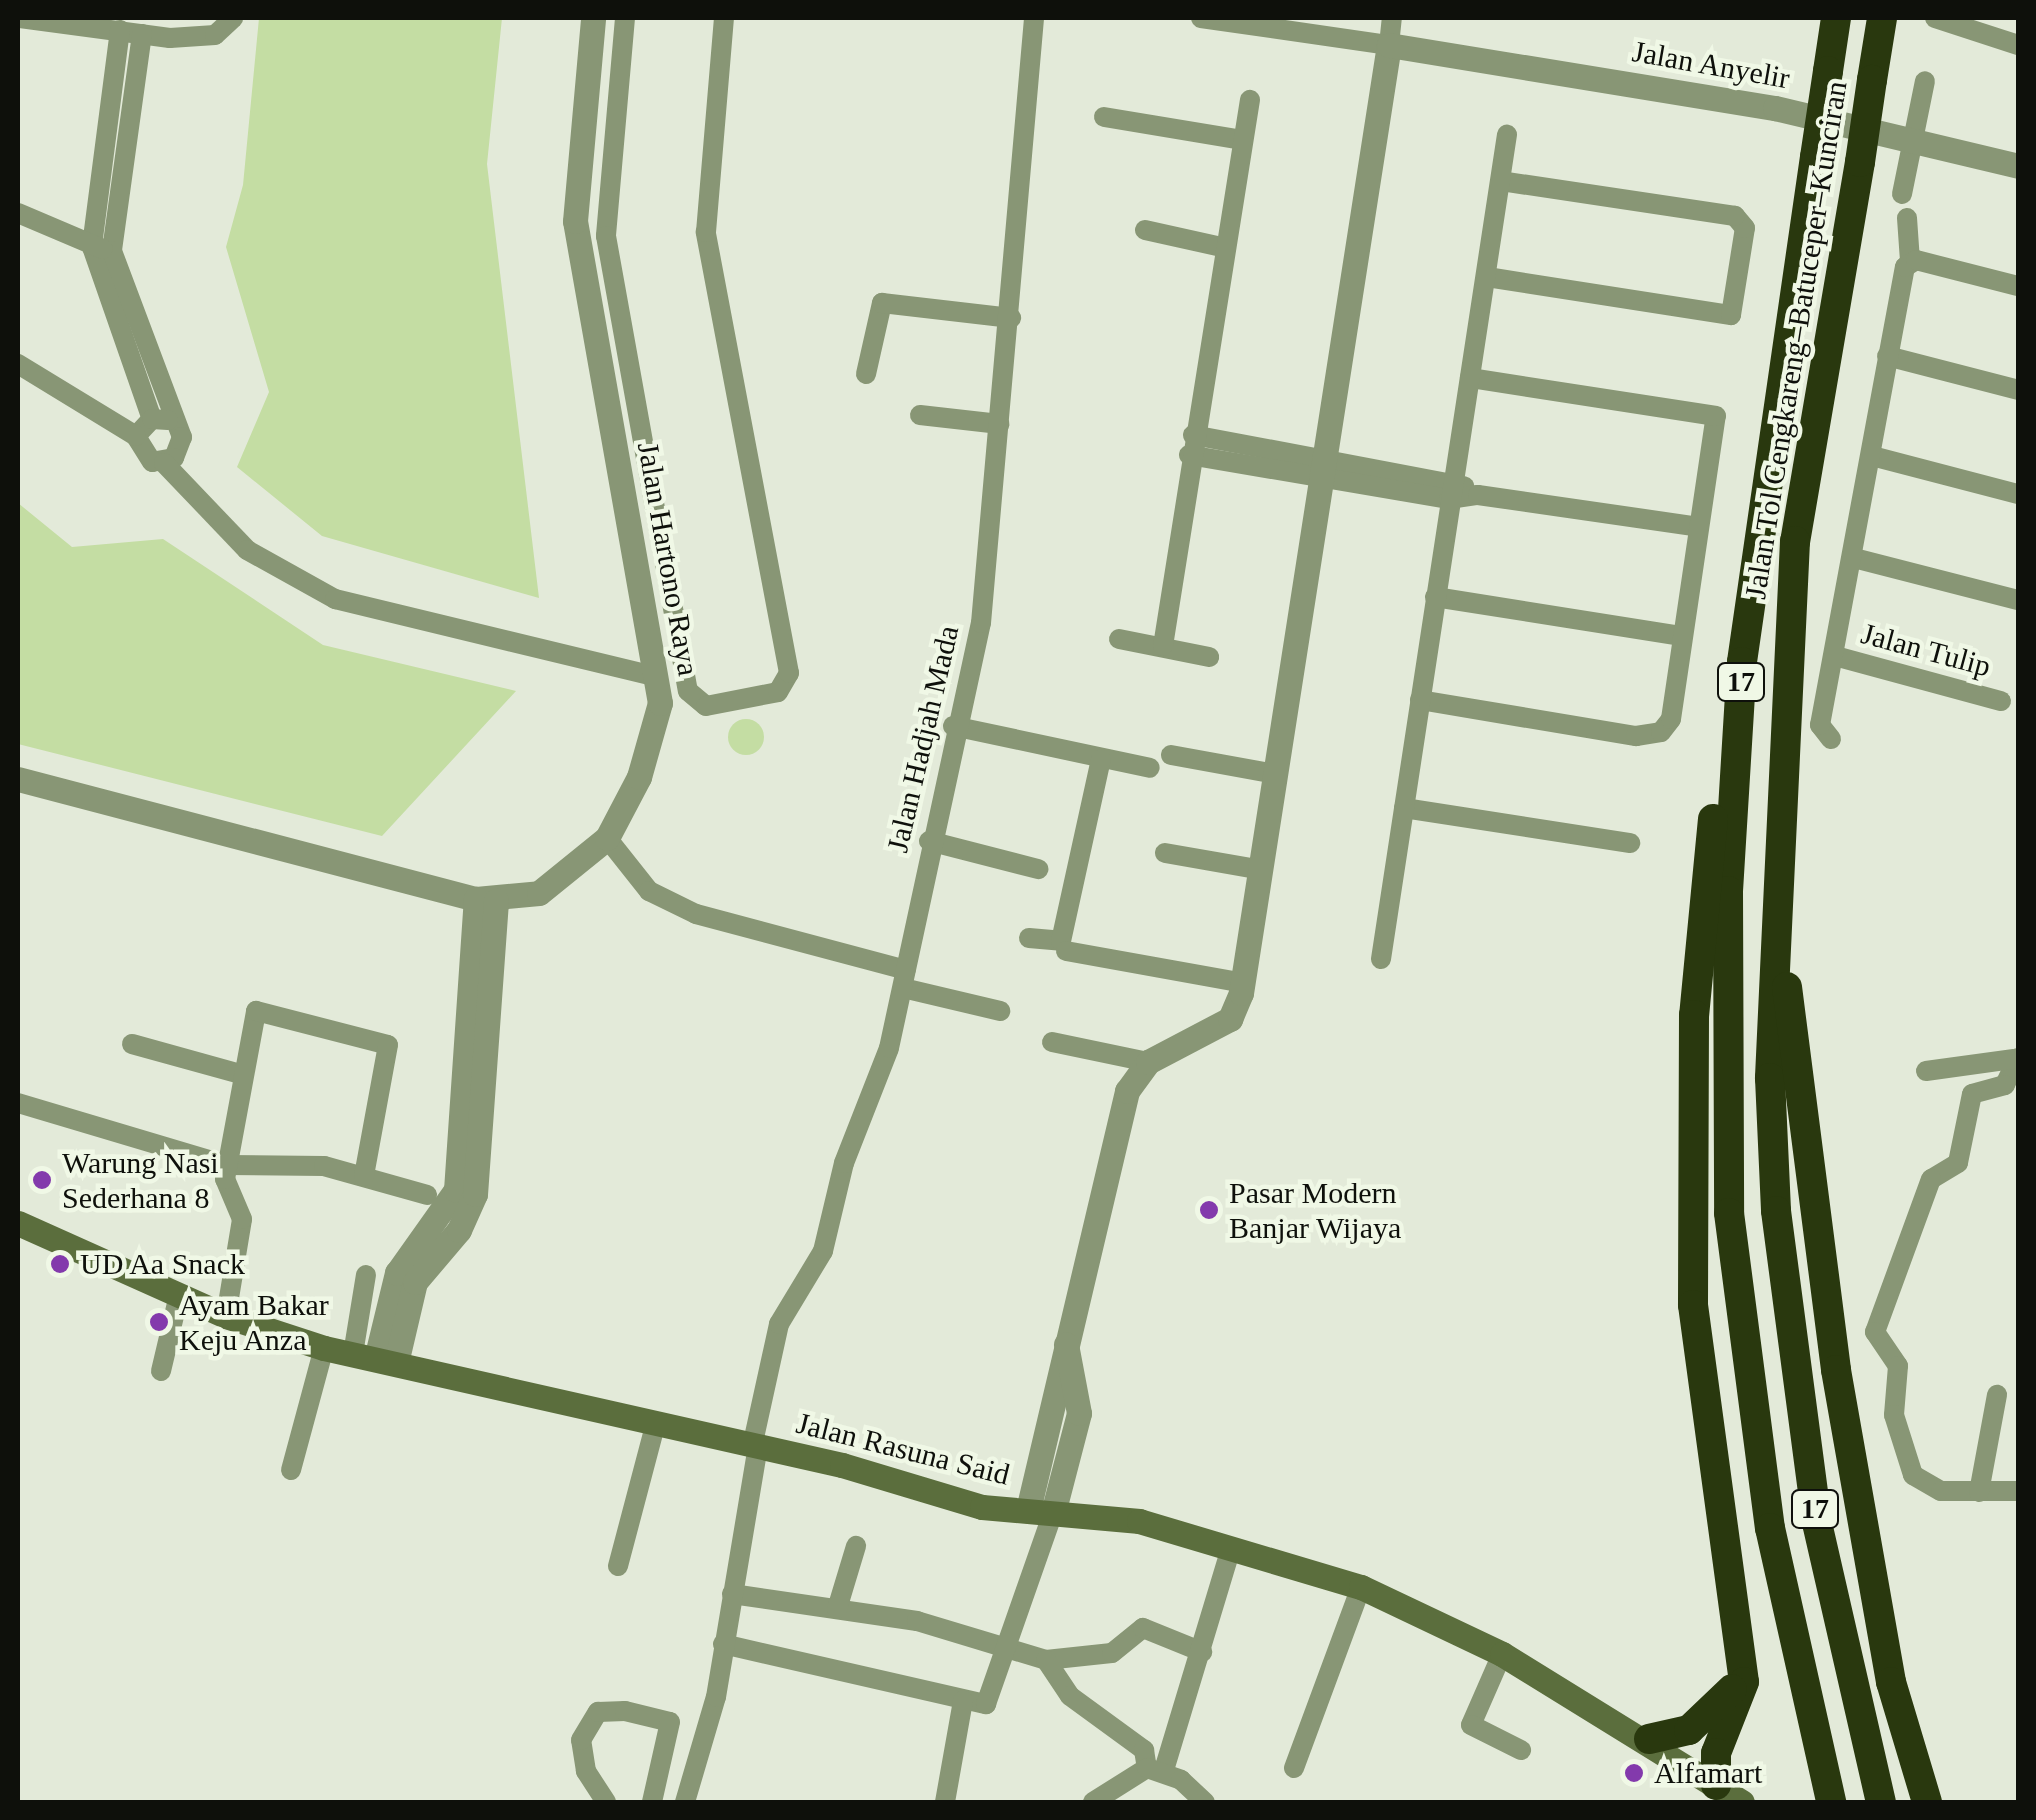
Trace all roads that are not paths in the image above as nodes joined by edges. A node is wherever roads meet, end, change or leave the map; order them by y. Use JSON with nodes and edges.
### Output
{"nodes":[{"id":1,"x":20,"y":18,"type":"edge"},
{"id":2,"x":233,"y":18,"type":"edge"},
{"id":3,"x":593,"y":18,"type":"edge"},
{"id":4,"x":625,"y":18,"type":"edge"},
{"id":5,"x":724,"y":18,"type":"edge"},
{"id":6,"x":1034,"y":18,"type":"edge"},
{"id":7,"x":1201,"y":18,"type":"edge"},
{"id":8,"x":1392,"y":18,"type":"edge"},
{"id":9,"x":1836,"y":18,"type":"edge"},
{"id":10,"x":1882,"y":18,"type":"edge"},
{"id":11,"x":1936,"y":18,"type":"edge"},
{"id":12,"x":109,"y":25,"type":"edge"},
{"id":13,"x":142,"y":34,"type":"junction"},
{"id":14,"x":1388,"y":45,"type":"junction"},
{"id":15,"x":2018,"y":45,"type":"edge"},
{"id":16,"x":1925,"y":81,"type":"dead end"},
{"id":17,"x":1250,"y":100,"type":"dead end"},
{"id":18,"x":1104,"y":117,"type":"dead end"},
{"id":19,"x":1508,"y":135,"type":"dead end"},
{"id":20,"x":1915,"y":138,"type":"junction"},
{"id":21,"x":1243,"y":140,"type":"junction"},
{"id":22,"x":2018,"y":166,"type":"edge"},
{"id":23,"x":1502,"y":182,"type":"junction"},
{"id":24,"x":1902,"y":194,"type":"dead end"},
{"id":25,"x":18,"y":212,"type":"edge"},
{"id":26,"x":1907,"y":218,"type":"dead end"},
{"id":27,"x":1144,"y":230,"type":"dead end"},
{"id":28,"x":1226,"y":248,"type":"junction"},
{"id":29,"x":102,"y":249,"type":"junction"},
{"id":30,"x":1908,"y":264,"type":"junction"},
{"id":31,"x":1487,"y":277,"type":"junction"},
{"id":32,"x":2018,"y":286,"type":"edge"},
{"id":33,"x":1011,"y":318,"type":"junction"},
{"id":34,"x":1887,"y":356,"type":"junction"},
{"id":35,"x":18,"y":364,"type":"edge"},
{"id":36,"x":866,"y":374,"type":"dead end"},
{"id":37,"x":1470,"y":378,"type":"junction"},
{"id":38,"x":2018,"y":390,"type":"edge"},
{"id":39,"x":920,"y":416,"type":"dead end"},
{"id":40,"x":160,"y":419,"type":"junction"},
{"id":41,"x":998,"y":424,"type":"junction"},
{"id":42,"x":136,"y":436,"type":"junction"},
{"id":43,"x":1191,"y":445,"type":"junction"},
{"id":44,"x":1872,"y":456,"type":"junction"},
{"id":45,"x":164,"y":463,"type":"junction"},
{"id":46,"x":1324,"y":468,"type":"junction"},
{"id":47,"x":1453,"y":478,"type":"junction"},
{"id":48,"x":2018,"y":494,"type":"edge"},
{"id":49,"x":1478,"y":495,"type":"junction"},
{"id":50,"x":1449,"y":499,"type":"junction"},
{"id":51,"x":1699,"y":528,"type":"junction"},
{"id":52,"x":1854,"y":558,"type":"junction"},
{"id":53,"x":1435,"y":598,"type":"junction"},
{"id":54,"x":2018,"y":600,"type":"edge"},
{"id":55,"x":1682,"y":636,"type":"junction"},
{"id":56,"x":1119,"y":639,"type":"dead end"},
{"id":57,"x":1163,"y":646,"type":"junction"},
{"id":58,"x":1834,"y":656,"type":"junction"},
{"id":59,"x":1209,"y":657,"type":"dead end"},
{"id":60,"x":1742,"y":662,"type":"junction"},
{"id":61,"x":658,"y":677,"type":"junction"},
{"id":62,"x":1420,"y":700,"type":"junction"},
{"id":63,"x":2001,"y":701,"type":"dead end"},
{"id":64,"x":954,"y":726,"type":"junction"},
{"id":65,"x":1831,"y":739,"type":"dead end"},
{"id":66,"x":1171,"y":755,"type":"dead end"},
{"id":67,"x":1100,"y":758,"type":"junction"},
{"id":68,"x":1150,"y":768,"type":"dead end"},
{"id":69,"x":1276,"y":774,"type":"junction"},
{"id":70,"x":18,"y":779,"type":"edge"},
{"id":71,"x":1404,"y":808,"type":"junction"},
{"id":72,"x":606,"y":838,"type":"junction"},
{"id":73,"x":929,"y":841,"type":"junction"},
{"id":74,"x":1630,"y":843,"type":"dead end"},
{"id":75,"x":1164,"y":853,"type":"dead end"},
{"id":76,"x":1038,"y":868,"type":"dead end"},
{"id":77,"x":1262,"y":870,"type":"junction"},
{"id":78,"x":1773,"y":880,"type":"junction"},
{"id":79,"x":486,"y":900,"type":"junction"},
{"id":80,"x":1029,"y":938,"type":"dead end"},
{"id":81,"x":1066,"y":952,"type":"dead end"},
{"id":82,"x":1381,"y":960,"type":"dead end"},
{"id":83,"x":904,"y":979,"type":"junction"},
{"id":84,"x":1244,"y":983,"type":"junction"},
{"id":85,"x":1000,"y":1011,"type":"dead end"},
{"id":86,"x":1052,"y":1042,"type":"dead end"},
{"id":87,"x":132,"y":1044,"type":"dead end"},
{"id":88,"x":2016,"y":1058,"type":"edge"},
{"id":89,"x":1148,"y":1062,"type":"junction"},
{"id":90,"x":1926,"y":1071,"type":"dead end"},
{"id":91,"x":240,"y":1074,"type":"junction"},
{"id":92,"x":18,"y":1103,"type":"edge"},
{"id":93,"x":226,"y":1165,"type":"junction"},
{"id":94,"x":364,"y":1176,"type":"junction"},
{"id":95,"x":427,"y":1195,"type":"dead end"},
{"id":96,"x":18,"y":1223,"type":"edge"},
{"id":97,"x":366,"y":1275,"type":"dead end"},
{"id":98,"x":179,"y":1296,"type":"junction"},
{"id":99,"x":226,"y":1316,"type":"junction"},
{"id":100,"x":324,"y":1348,"type":"junction"},
{"id":101,"x":375,"y":1359,"type":"junction"},
{"id":102,"x":161,"y":1370,"type":"dead end"},
{"id":103,"x":1997,"y":1395,"type":"dead end"},
{"id":104,"x":655,"y":1426,"type":"junction"},
{"id":105,"x":755,"y":1447,"type":"junction"},
{"id":106,"x":291,"y":1470,"type":"dead end"},
{"id":107,"x":2018,"y":1491,"type":"edge"},
{"id":108,"x":1978,"y":1492,"type":"junction"},
{"id":109,"x":1040,"y":1512,"type":"junction"},
{"id":110,"x":856,"y":1546,"type":"dead end"},
{"id":111,"x":1231,"y":1548,"type":"junction"},
{"id":112,"x":618,"y":1566,"type":"dead end"},
{"id":113,"x":1361,"y":1587,"type":"junction"},
{"id":114,"x":732,"y":1594,"type":"junction"},
{"id":115,"x":837,"y":1609,"type":"junction"},
{"id":116,"x":723,"y":1644,"type":"junction"},
{"id":117,"x":1006,"y":1644,"type":"junction"},
{"id":118,"x":1202,"y":1652,"type":"junction"},
{"id":119,"x":1502,"y":1654,"type":"junction"},
{"id":120,"x":1742,"y":1656,"type":"junction"},
{"id":121,"x":1046,"y":1660,"type":"junction"},
{"id":122,"x":963,"y":1701,"type":"junction"},
{"id":123,"x":1649,"y":1739,"type":"junction"},
{"id":124,"x":1521,"y":1750,"type":"dead end"},
{"id":125,"x":1294,"y":1768,"type":"dead end"},
{"id":126,"x":1155,"y":1769,"type":"junction"},
{"id":127,"x":1716,"y":1785,"type":"junction"},
{"id":128,"x":606,"y":1802,"type":"edge"},
{"id":129,"x":652,"y":1802,"type":"edge"},
{"id":130,"x":685,"y":1802,"type":"edge"},
{"id":131,"x":946,"y":1802,"type":"edge"},
{"id":132,"x":1094,"y":1802,"type":"edge"},
{"id":133,"x":1205,"y":1802,"type":"edge"},
{"id":134,"x":1742,"y":1802,"type":"edge"},
{"id":135,"x":1831,"y":1802,"type":"edge"},
{"id":136,"x":1881,"y":1802,"type":"edge"},
{"id":137,"x":1927,"y":1802,"type":"edge"}],
"edges":[{"from":1,"to":12,"type":"street"},
{"from":2,"to":13,"type":"street"},
{"from":3,"to":61,"type":"street","name":"Jalan Hartono Raya"},
{"from":4,"to":5,"type":"street"},
{"from":6,"to":33,"type":"street","name":"Jalan Hadjah Mada"},
{"from":7,"to":14,"type":"street"},
{"from":8,"to":14,"type":"street"},
{"from":9,"to":60,"type":"highway","name":"Jalan Tol Cengkareng–Batuceper–Kunciran","number":"17","bridge":true},
{"from":10,"to":78,"type":"highway","name":"Jalan Tol Cengkareng–Batuceper–Kunciran","number":"17","bridge":true},
{"from":11,"to":15,"type":"street"},
{"from":12,"to":13,"type":"street"},
{"from":12,"to":29,"type":"street"},
{"from":13,"to":29,"type":"street"},
{"from":14,"to":20,"type":"street","name":"Jalan Anyelir"},
{"from":14,"to":46,"type":"street"},
{"from":16,"to":20,"type":"street"},
{"from":17,"to":21,"type":"street"},
{"from":18,"to":21,"type":"street"},
{"from":19,"to":23,"type":"street"},
{"from":20,"to":22,"type":"street","name":"Jalan Anyelir"},
{"from":20,"to":24,"type":"street"},
{"from":21,"to":28,"type":"street"},
{"from":23,"to":31,"type":"street"},
{"from":23,"to":31,"type":"street"},
{"from":25,"to":29,"type":"street"},
{"from":26,"to":30,"type":"street"},
{"from":27,"to":28,"type":"street"},
{"from":28,"to":43,"type":"street"},
{"from":29,"to":40,"type":"street"},
{"from":30,"to":32,"type":"street"},
{"from":30,"to":34,"type":"street"},
{"from":31,"to":37,"type":"street"},
{"from":33,"to":36,"type":"street"},
{"from":33,"to":41,"type":"street","name":"Jalan Hadjah Mada"},
{"from":34,"to":38,"type":"street"},
{"from":34,"to":44,"type":"street"},
{"from":35,"to":42,"type":"street"},
{"from":37,"to":47,"type":"street"},
{"from":37,"to":51,"type":"street"},
{"from":39,"to":41,"type":"street"},
{"from":40,"to":42,"type":"street"},
{"from":40,"to":45,"type":"street"},
{"from":41,"to":64,"type":"street","name":"Jalan Hadjah Mada"},
{"from":42,"to":45,"type":"street"},
{"from":43,"to":46,"type":"street"},
{"from":43,"to":57,"type":"street"},
{"from":44,"to":48,"type":"street"},
{"from":44,"to":52,"type":"street"},
{"from":45,"to":61,"type":"street"},
{"from":46,"to":47,"type":"street"},
{"from":46,"to":50,"type":"street"},
{"from":46,"to":69,"type":"street"},
{"from":47,"to":49,"type":"street"},
{"from":47,"to":50,"type":"street"},
{"from":49,"to":50,"type":"street"},
{"from":49,"to":51,"type":"street"},
{"from":50,"to":53,"type":"street"},
{"from":51,"to":55,"type":"street"},
{"from":52,"to":54,"type":"street"},
{"from":52,"to":58,"type":"street"},
{"from":53,"to":55,"type":"street"},
{"from":53,"to":62,"type":"street"},
{"from":55,"to":62,"type":"street"},
{"from":56,"to":57,"type":"street"},
{"from":57,"to":59,"type":"street"},
{"from":58,"to":63,"type":"street","name":"Jalan Tulip"},
{"from":58,"to":65,"type":"street"},
{"from":60,"to":120,"type":"highway"},
{"from":60,"to":135,"type":"highway","name":"Jalan Tol Cengkareng–Batuceper–Kunciran","number":"17"},
{"from":61,"to":72,"type":"street","name":"Jalan Hartono Raya"},
{"from":62,"to":71,"type":"street"},
{"from":64,"to":67,"type":"street"},
{"from":64,"to":73,"type":"street","name":"Jalan Hadjah Mada"},
{"from":66,"to":69,"type":"street"},
{"from":67,"to":68,"type":"street"},
{"from":67,"to":80,"type":"street"},
{"from":69,"to":77,"type":"street"},
{"from":70,"to":79,"type":"street"},
{"from":71,"to":74,"type":"street"},
{"from":71,"to":82,"type":"street"},
{"from":72,"to":79,"type":"street","name":"Jalan Hartono Raya"},
{"from":72,"to":83,"type":"street"},
{"from":73,"to":76,"type":"street"},
{"from":73,"to":83,"type":"street","name":"Jalan Hadjah Mada"},
{"from":75,"to":77,"type":"street"},
{"from":77,"to":84,"type":"street"},
{"from":78,"to":136,"type":"highway","name":"Jalan Tol Cengkareng–Batuceper–Kunciran","number":"17"},
{"from":78,"to":137,"type":"highway"},
{"from":79,"to":101,"type":"street"},
{"from":81,"to":84,"type":"street"},
{"from":83,"to":85,"type":"street"},
{"from":83,"to":105,"type":"street","name":"Jalan Hadjah Mada"},
{"from":84,"to":89,"type":"street"},
{"from":86,"to":89,"type":"street"},
{"from":87,"to":91,"type":"street"},
{"from":88,"to":90,"type":"street"},
{"from":88,"to":108,"type":"street"},
{"from":89,"to":109,"type":"street"},
{"from":91,"to":93,"type":"street"},
{"from":91,"to":94,"type":"street"},
{"from":92,"to":93,"type":"street"},
{"from":93,"to":94,"type":"street"},
{"from":93,"to":99,"type":"street"},
{"from":94,"to":95,"type":"street"},
{"from":96,"to":98,"type":"main road","name":"Jalan Rasuna Said"},
{"from":97,"to":101,"type":"street"},
{"from":98,"to":99,"type":"main road","name":"Jalan Rasuna Said"},
{"from":98,"to":102,"type":"street"},
{"from":99,"to":100,"type":"main road","name":"Jalan Rasuna Said"},
{"from":100,"to":101,"type":"main road","name":"Jalan Rasuna Said"},
{"from":100,"to":106,"type":"street"},
{"from":101,"to":104,"type":"main road","name":"Jalan Rasuna Said"},
{"from":103,"to":108,"type":"street"},
{"from":104,"to":105,"type":"main road","name":"Jalan Rasuna Said"},
{"from":104,"to":112,"type":"street"},
{"from":105,"to":109,"type":"main road","name":"Jalan Rasuna Said"},
{"from":105,"to":114,"type":"street","name":"Jalan Hadjah Mada"},
{"from":107,"to":108,"type":"street"},
{"from":109,"to":111,"type":"main road","name":"Jalan Rasuna Said"},
{"from":109,"to":117,"type":"street"},
{"from":110,"to":115,"type":"street"},
{"from":111,"to":113,"type":"main road","name":"Jalan Rasuna Said"},
{"from":111,"to":118,"type":"street"},
{"from":113,"to":119,"type":"main road","name":"Jalan Rasuna Said"},
{"from":113,"to":125,"type":"street"},
{"from":114,"to":115,"type":"street"},
{"from":114,"to":116,"type":"street","name":"Jalan Hadjah Mada"},
{"from":115,"to":117,"type":"street"},
{"from":116,"to":122,"type":"street"},
{"from":116,"to":130,"type":"street","name":"Jalan Hadjah Mada"},
{"from":117,"to":121,"type":"street"},
{"from":117,"to":122,"type":"street"},
{"from":118,"to":121,"type":"street"},
{"from":118,"to":126,"type":"street"},
{"from":119,"to":123,"type":"main road","name":"Jalan Rasuna Said"},
{"from":119,"to":124,"type":"street"},
{"from":120,"to":123,"type":"highway"},
{"from":120,"to":127,"type":"highway"},
{"from":121,"to":126,"type":"street"},
{"from":122,"to":131,"type":"street"},
{"from":123,"to":127,"type":"main road","name":"Jalan Rasuna Said"},
{"from":126,"to":132,"type":"street"},
{"from":126,"to":133,"type":"street"},
{"from":127,"to":134,"type":"main road","name":"Jalan Rasuna Said"},
{"from":128,"to":129,"type":"street"}]}
